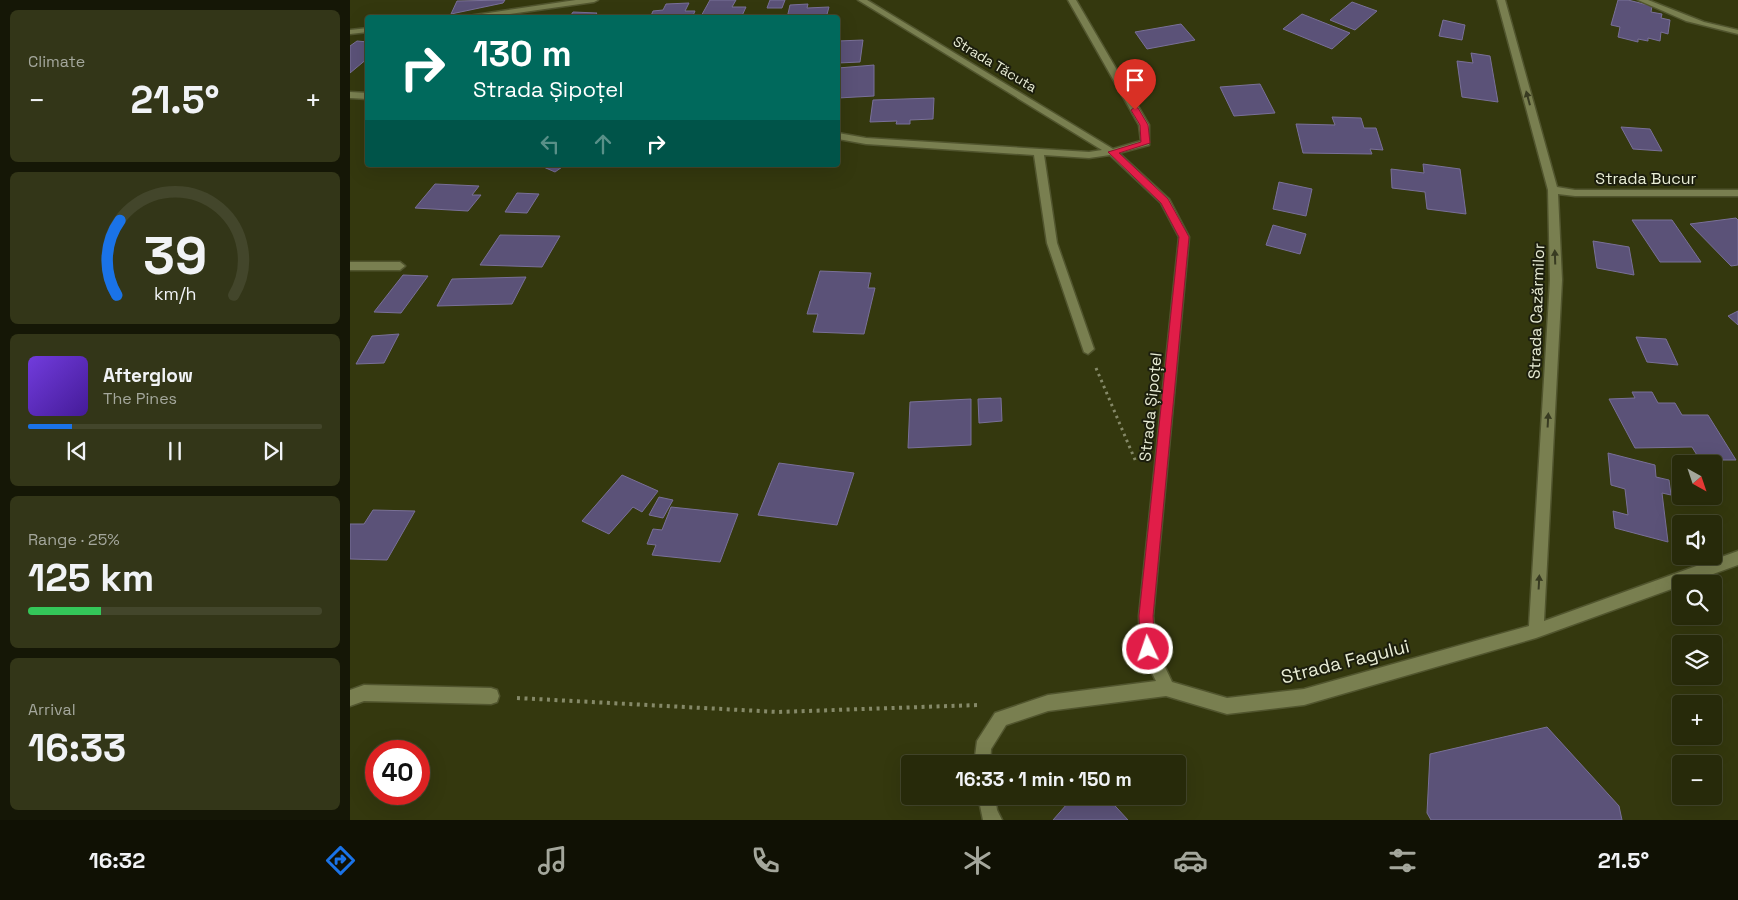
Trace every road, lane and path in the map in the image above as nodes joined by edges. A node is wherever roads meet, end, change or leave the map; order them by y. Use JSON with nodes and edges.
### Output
{"nodes":[{"id":1,"x":594,"y":0,"type":"edge"},
{"id":2,"x":862,"y":0,"type":"edge"},
{"id":3,"x":1072,"y":0,"type":"edge"},
{"id":4,"x":1500,"y":0,"type":"edge"},
{"id":5,"x":1642,"y":0,"type":"edge"},
{"id":6,"x":482,"y":15,"type":"edge"},
{"id":7,"x":365,"y":30,"type":"edge"},
{"id":8,"x":350,"y":32,"type":"edge"},
{"id":9,"x":1738,"y":32,"type":"edge"},
{"id":10,"x":350,"y":95,"type":"edge"},
{"id":11,"x":365,"y":96,"type":"edge"},
{"id":12,"x":840,"y":136,"type":"edge"},
{"id":13,"x":1112,"y":152,"type":"junction"},
{"id":14,"x":1039,"y":153,"type":"junction"},
{"id":15,"x":1553,"y":190,"type":"junction"},
{"id":16,"x":1738,"y":193,"type":"edge"},
{"id":17,"x":350,"y":266,"type":"edge"},
{"id":18,"x":400,"y":266,"type":"dead end"},
{"id":19,"x":1088,"y":350,"type":"joint"},
{"id":20,"x":1137,"y":464,"type":"dead end"},
{"id":21,"x":1738,"y":558,"type":"edge"},
{"id":22,"x":1536,"y":631,"type":"junction"},
{"id":23,"x":1166,"y":688,"type":"junction"},
{"id":24,"x":490,"y":696,"type":"joint"},
{"id":25,"x":350,"y":698,"type":"edge"},
{"id":26,"x":980,"y":705,"type":"dead end"},
{"id":27,"x":982,"y":755,"type":"edge"},
{"id":28,"x":988,"y":805,"type":"edge"},
{"id":29,"x":993,"y":820,"type":"edge"}],
"edges":[{"from":1,"to":6,"type":"street"},
{"from":2,"to":13,"type":"street","name":"Strada Tăcuta"},
{"from":3,"to":13,"type":"street"},
{"from":15,"to":4,"type":"street","name":"Strada Cazărmilor","one_way":true},
{"from":5,"to":9,"type":"street"},
{"from":7,"to":8,"type":"street"},
{"from":10,"to":11,"type":"street"},
{"from":12,"to":14,"type":"street"},
{"from":13,"to":14,"type":"street"},
{"from":13,"to":23,"type":"street","name":"Strada Șipoțel"},
{"from":14,"to":19,"type":"street"},
{"from":15,"to":16,"type":"street","name":"Strada Bucur"},
{"from":22,"to":15,"type":"street","name":"Strada Cazărmilor","one_way":true},
{"from":17,"to":18,"type":"street"},
{"from":19,"to":20,"type":"path"},
{"from":21,"to":22,"type":"street","name":"Strada Fagului"},
{"from":22,"to":23,"type":"street","name":"Strada Fagului"},
{"from":23,"to":27,"type":"street","name":"Strada Fagului"},
{"from":24,"to":25,"type":"street"},
{"from":24,"to":26,"type":"path"},
{"from":28,"to":29,"type":"street"}]}
